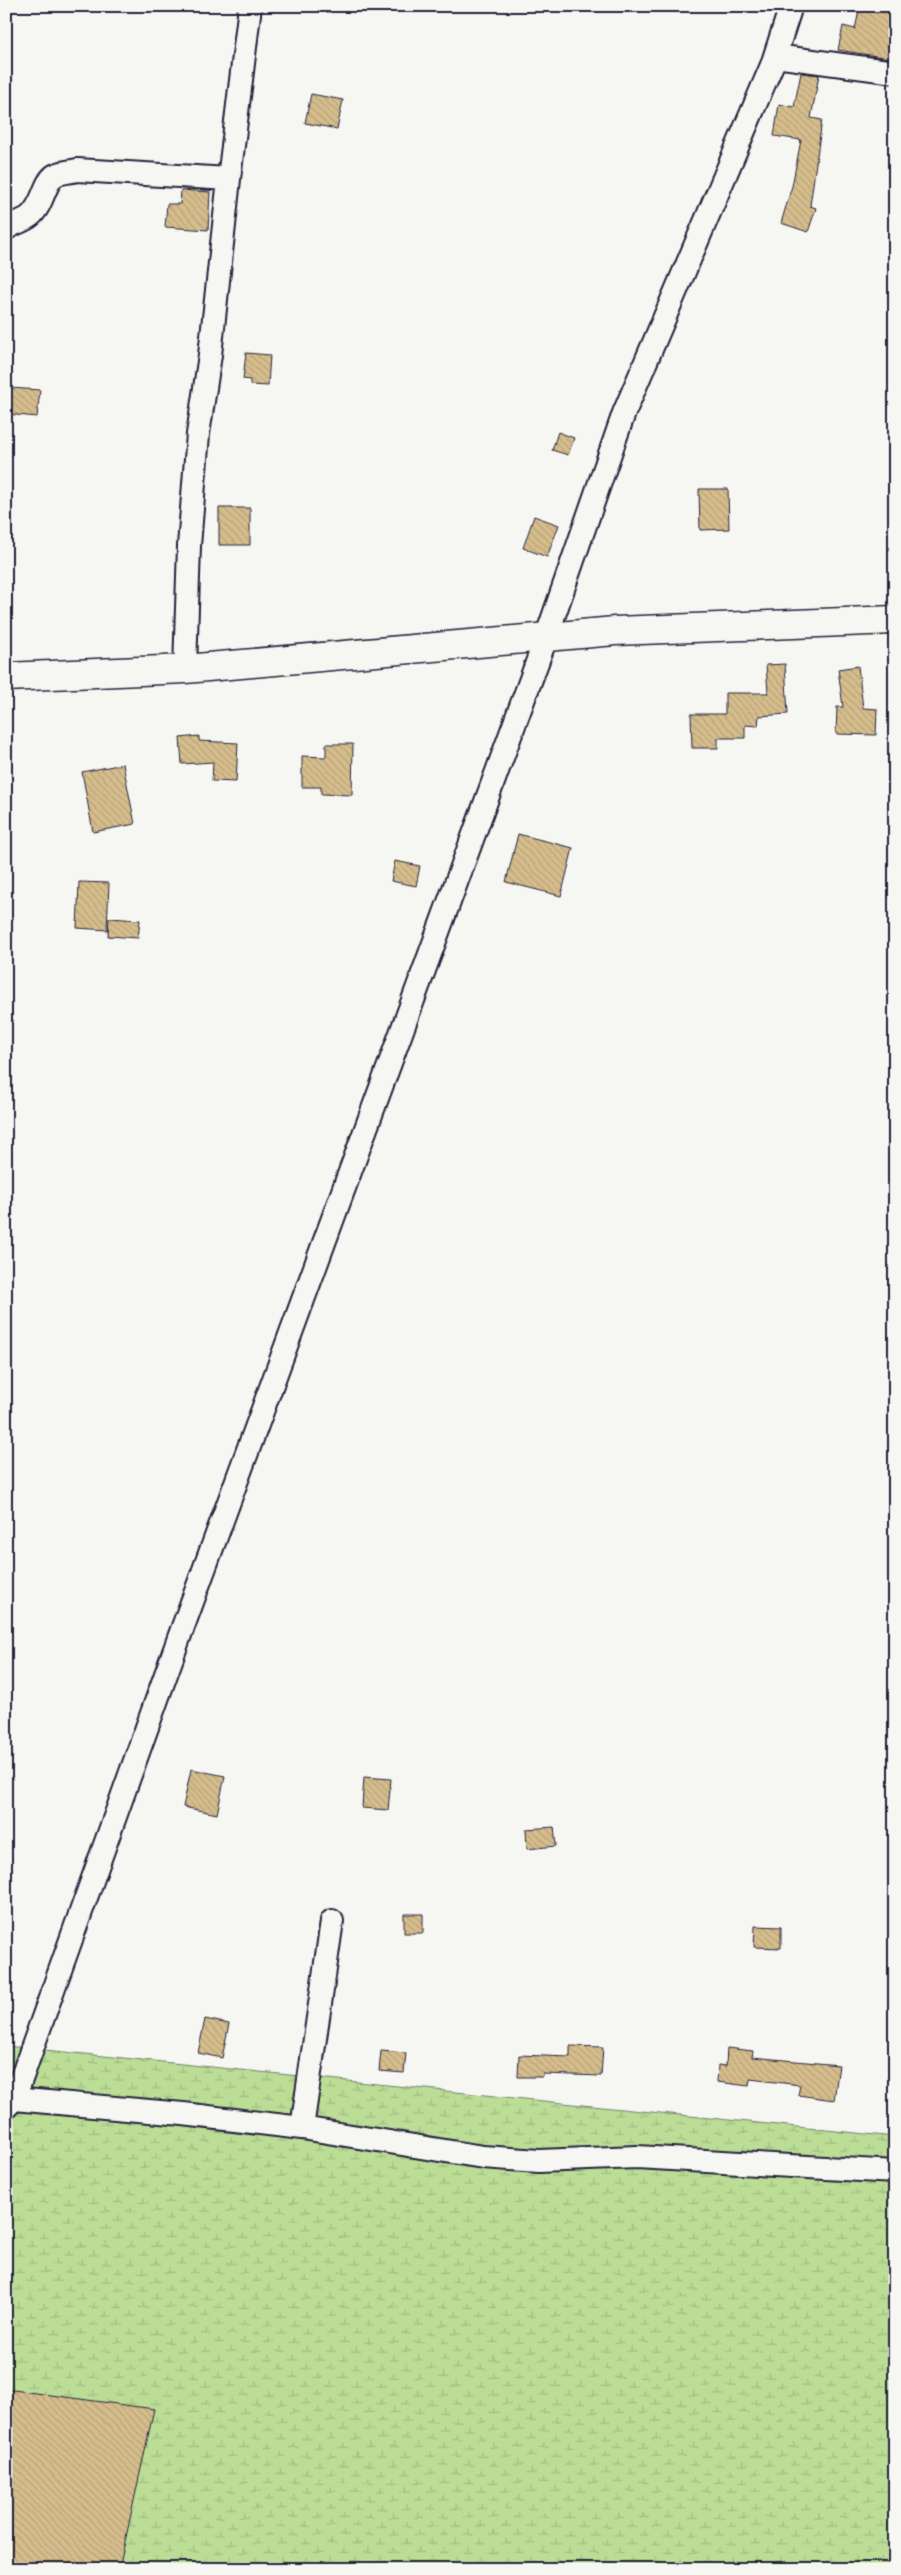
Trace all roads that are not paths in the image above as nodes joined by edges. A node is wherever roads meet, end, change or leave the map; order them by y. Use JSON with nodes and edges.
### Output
{"nodes":[{"id":1,"x":250,"y":6,"type":"edge"},
{"id":2,"x":791,"y":6,"type":"edge"},
{"id":3,"x":775,"y":56,"type":"junction"},
{"id":4,"x":895,"y":72,"type":"edge"},
{"id":5,"x":229,"y":179,"type":"junction"},
{"id":6,"x":6,"y":229,"type":"edge"},
{"id":7,"x":895,"y":620,"type":"edge"},
{"id":8,"x":546,"y":638,"type":"junction"},
{"id":9,"x":185,"y":669,"type":"junction"},
{"id":10,"x":6,"y":677,"type":"edge"},
{"id":11,"x":332,"y":1921,"type":"dead end"},
{"id":12,"x":10,"y":2103,"type":"edge"},
{"id":13,"x":302,"y":2128,"type":"junction"},
{"id":14,"x":895,"y":2172,"type":"edge"}],
"edges":[{"from":1,"to":5,"type":"street"},
{"from":2,"to":3,"type":"street"},
{"from":3,"to":4,"type":"street"},
{"from":3,"to":8,"type":"street"},
{"from":5,"to":6,"type":"street"},
{"from":5,"to":9,"type":"street"},
{"from":7,"to":8,"type":"street"},
{"from":8,"to":9,"type":"street"},
{"from":8,"to":12,"type":"street"},
{"from":9,"to":10,"type":"street"},
{"from":11,"to":13,"type":"street"},
{"from":12,"to":13,"type":"street"},
{"from":13,"to":14,"type":"street"}]}
